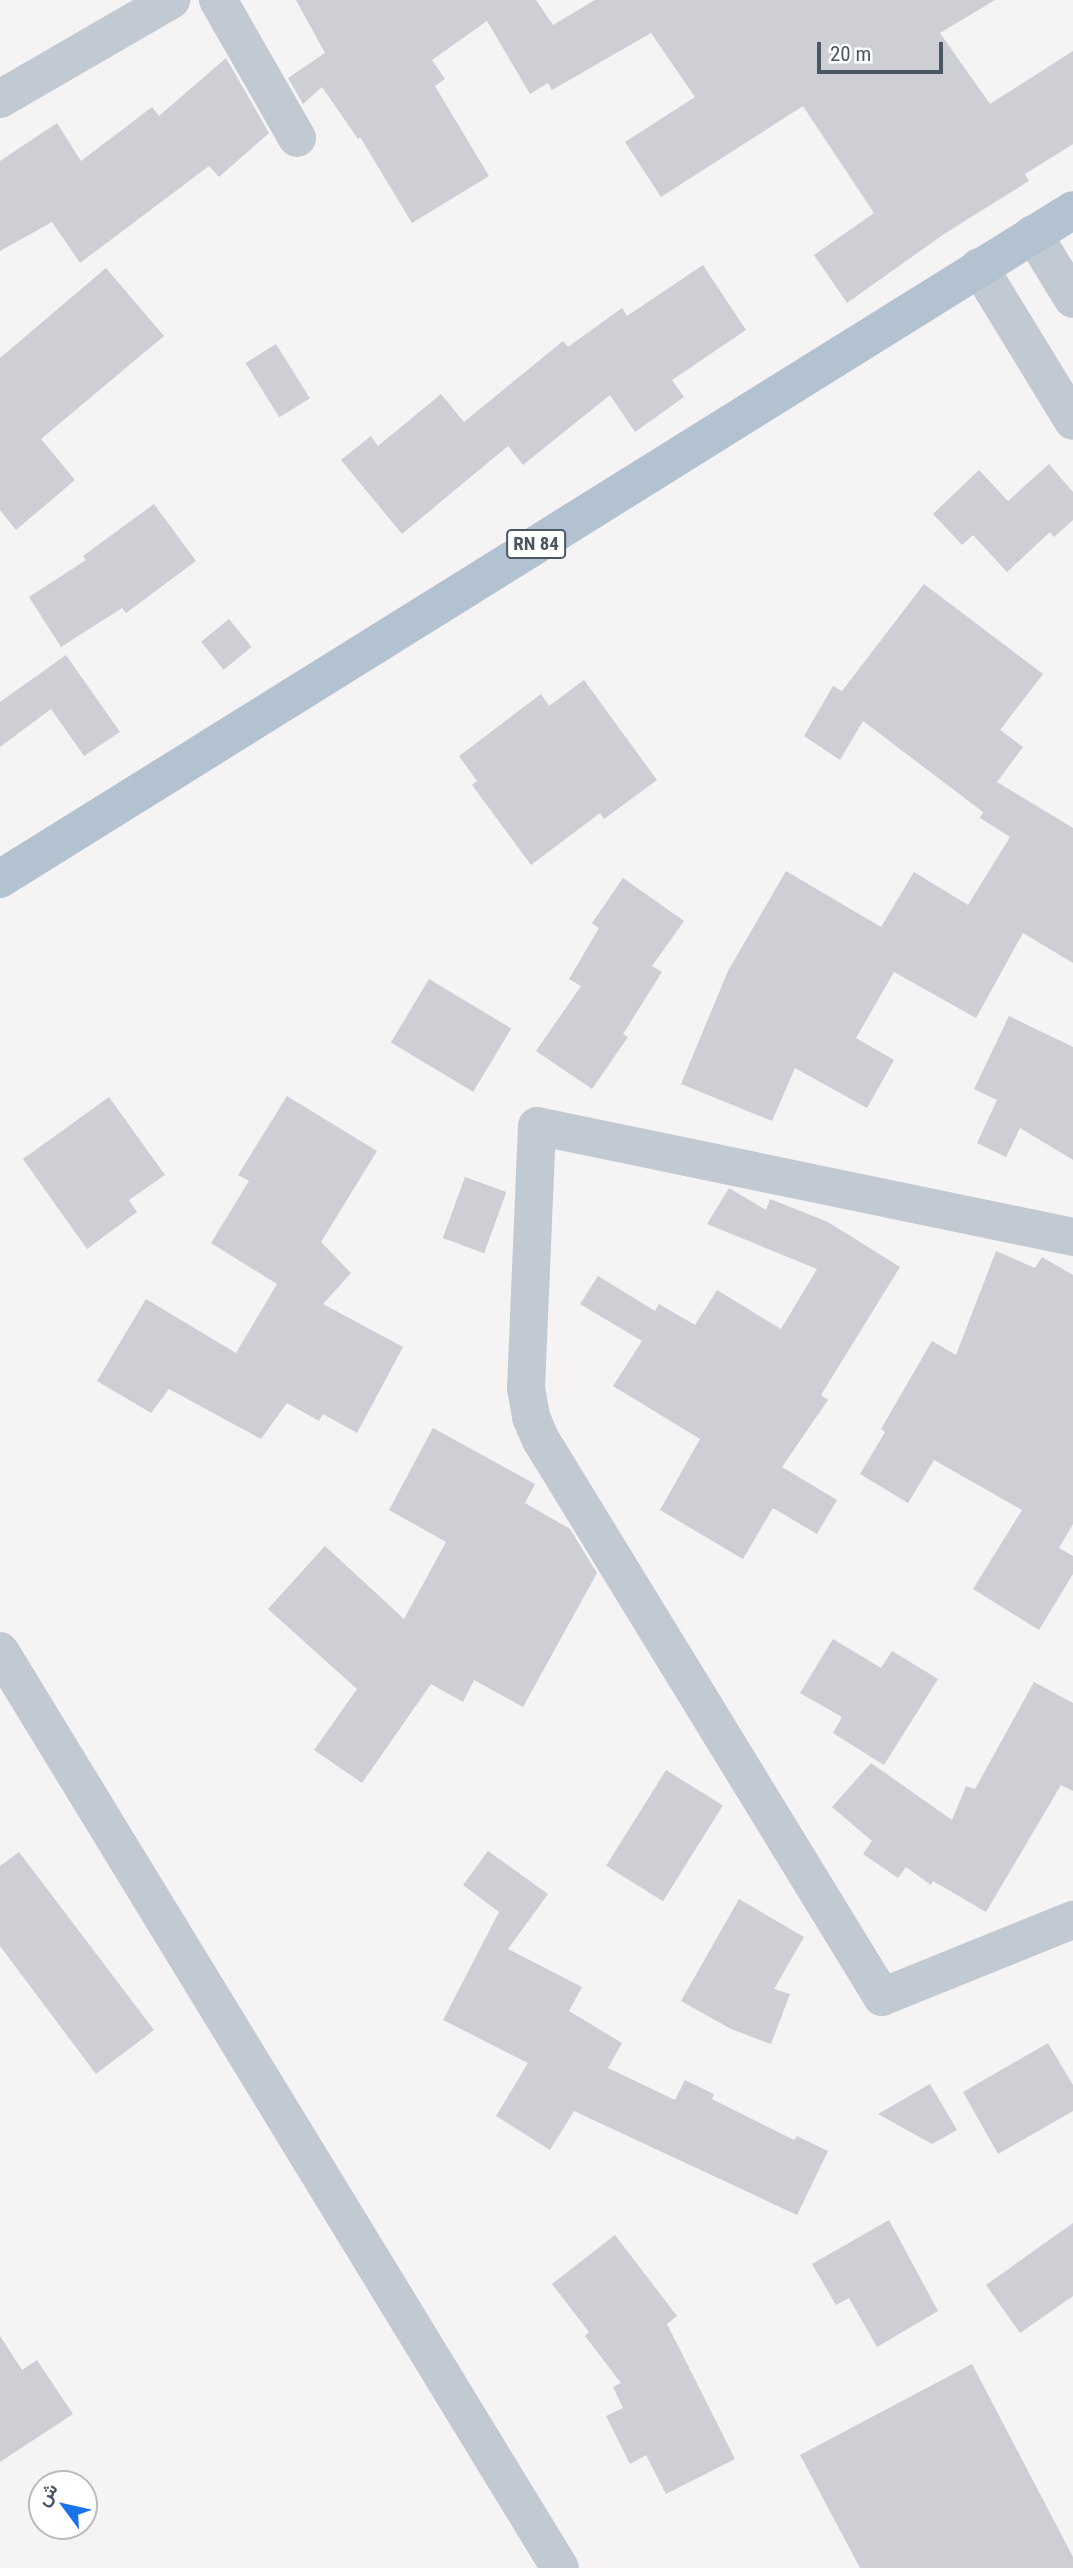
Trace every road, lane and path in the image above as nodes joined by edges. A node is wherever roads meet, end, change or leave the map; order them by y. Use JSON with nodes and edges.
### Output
{"nodes":[{"id":1,"x":171,"y":0,"type":"edge"},
{"id":2,"x":218,"y":0,"type":"edge"},
{"id":3,"x":0,"y":99,"type":"edge"},
{"id":4,"x":297,"y":138,"type":"dead end"},
{"id":5,"x":1073,"y":210,"type":"edge"},
{"id":6,"x":1033,"y":234,"type":"junction"},
{"id":7,"x":979,"y":267,"type":"junction"},
{"id":8,"x":1073,"y":299,"type":"edge"},
{"id":9,"x":1073,"y":421,"type":"edge"},
{"id":10,"x":0,"y":878,"type":"edge"},
{"id":11,"x":1073,"y":1237,"type":"edge"},
{"id":12,"x":0,"y":1651,"type":"edge"},
{"id":13,"x":1073,"y":1920,"type":"edge"},
{"id":14,"x":561,"y":2568,"type":"edge"}],
"edges":[{"from":1,"to":3,"type":"street"},
{"from":2,"to":4,"type":"street"},
{"from":5,"to":6,"type":"main road","number":"RN 84"},
{"from":6,"to":7,"type":"main road","number":"RN 84"},
{"from":6,"to":8,"type":"street"},
{"from":7,"to":9,"type":"street"},
{"from":7,"to":10,"type":"main road","number":"RN 84"},
{"from":11,"to":13,"type":"street"},
{"from":12,"to":14,"type":"street"}]}
